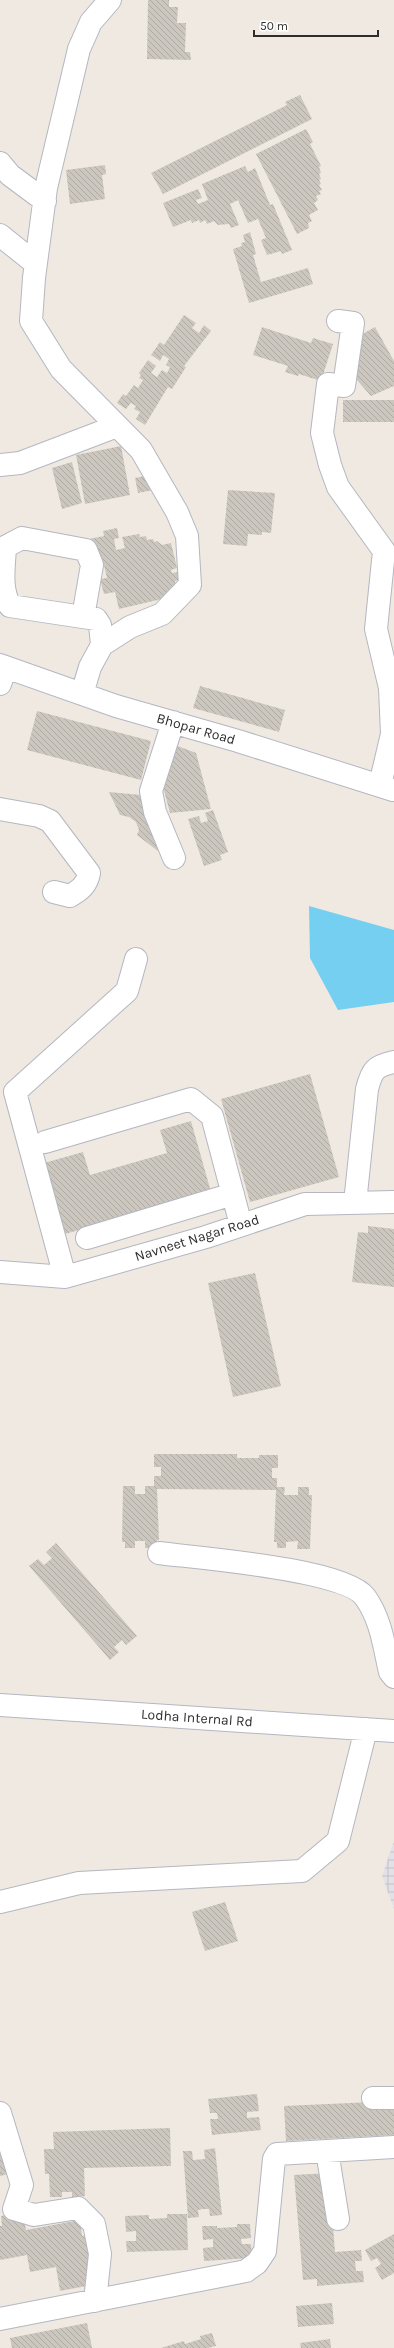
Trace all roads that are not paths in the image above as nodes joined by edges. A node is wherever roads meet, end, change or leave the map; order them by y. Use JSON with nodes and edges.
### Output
{"nodes":[{"id":1,"x":110,"y":0,"type":"edge"},
{"id":2,"x":0,"y":163,"type":"edge"},
{"id":3,"x":45,"y":201,"type":"junction"},
{"id":4,"x":0,"y":235,"type":"edge"},
{"id":5,"x":36,"y":264,"type":"junction"},
{"id":6,"x":338,"y":321,"type":"dead end"},
{"id":7,"x":117,"y":426,"type":"junction"},
{"id":8,"x":0,"y":465,"type":"edge"},
{"id":9,"x":83,"y":617,"type":"junction"},
{"id":10,"x":102,"y":645,"type":"junction"},
{"id":11,"x":2,"y":672,"type":"edge"},
{"id":12,"x":82,"y":694,"type":"junction"},
{"id":13,"x":173,"y":722,"type":"junction"},
{"id":14,"x":387,"y":788,"type":"edge"},
{"id":15,"x":0,"y":810,"type":"edge"},
{"id":16,"x":174,"y":858,"type":"dead end"},
{"id":17,"x":54,"y":892,"type":"dead end"},
{"id":18,"x":136,"y":959,"type":"dead end"},
{"id":19,"x":394,"y":1062,"type":"edge"},
{"id":20,"x":45,"y":1142,"type":"dead end"},
{"id":21,"x":233,"y":1194,"type":"junction"},
{"id":22,"x":394,"y":1202,"type":"edge"},
{"id":23,"x":354,"y":1203,"type":"junction"},
{"id":24,"x":241,"y":1225,"type":"junction"},
{"id":25,"x":87,"y":1238,"type":"dead end"},
{"id":26,"x":0,"y":1272,"type":"edge"},
{"id":27,"x":65,"y":1277,"type":"junction"},
{"id":28,"x":159,"y":1553,"type":"dead end"},
{"id":29,"x":394,"y":1677,"type":"edge"},
{"id":30,"x":0,"y":1705,"type":"edge"},
{"id":31,"x":366,"y":1730,"type":"junction"},
{"id":32,"x":394,"y":1731,"type":"edge"},
{"id":33,"x":0,"y":1902,"type":"edge"},
{"id":34,"x":0,"y":2114,"type":"edge"},
{"id":35,"x":394,"y":2147,"type":"edge"},
{"id":36,"x":327,"y":2151,"type":"junction"},
{"id":37,"x":338,"y":2219,"type":"dead end"},
{"id":38,"x":95,"y":2301,"type":"junction"},
{"id":39,"x":0,"y":2319,"type":"edge"}],
"edges":[{"from":1,"to":3,"type":"street"},
{"from":2,"to":3,"type":"street"},
{"from":3,"to":5,"type":"street"},
{"from":4,"to":5,"type":"street"},
{"from":5,"to":7,"type":"street"},
{"from":6,"to":14,"type":"street"},
{"from":7,"to":8,"type":"street"},
{"from":7,"to":10,"type":"street"},
{"from":9,"to":9,"type":"street"},
{"from":9,"to":10,"type":"street"},
{"from":10,"to":12,"type":"street"},
{"from":11,"to":12,"type":"street","name":"Bhopar Road"},
{"from":12,"to":13,"type":"street","name":"Bhopar Road"},
{"from":13,"to":14,"type":"street","name":"Bhopar Road"},
{"from":13,"to":16,"type":"street"},
{"from":15,"to":17,"type":"street"},
{"from":18,"to":27,"type":"street"},
{"from":19,"to":23,"type":"street"},
{"from":20,"to":21,"type":"street"},
{"from":21,"to":24,"type":"street"},
{"from":21,"to":25,"type":"street"},
{"from":22,"to":23,"type":"street","name":"Navneet Nagar Road"},
{"from":23,"to":24,"type":"street","name":"Navneet Nagar Road"},
{"from":24,"to":27,"type":"street","name":"Navneet Nagar Road"},
{"from":26,"to":27,"type":"street","name":"Navneet Nagar Road"},
{"from":28,"to":29,"type":"street"},
{"from":30,"to":31,"type":"street","name":"Lodha Internal Rd"},
{"from":31,"to":32,"type":"street","name":"Lodha Internal Rd"},
{"from":31,"to":33,"type":"street"},
{"from":34,"to":38,"type":"street"},
{"from":35,"to":36,"type":"street"},
{"from":36,"to":37,"type":"street"},
{"from":36,"to":38,"type":"street"},
{"from":38,"to":39,"type":"street"}]}
